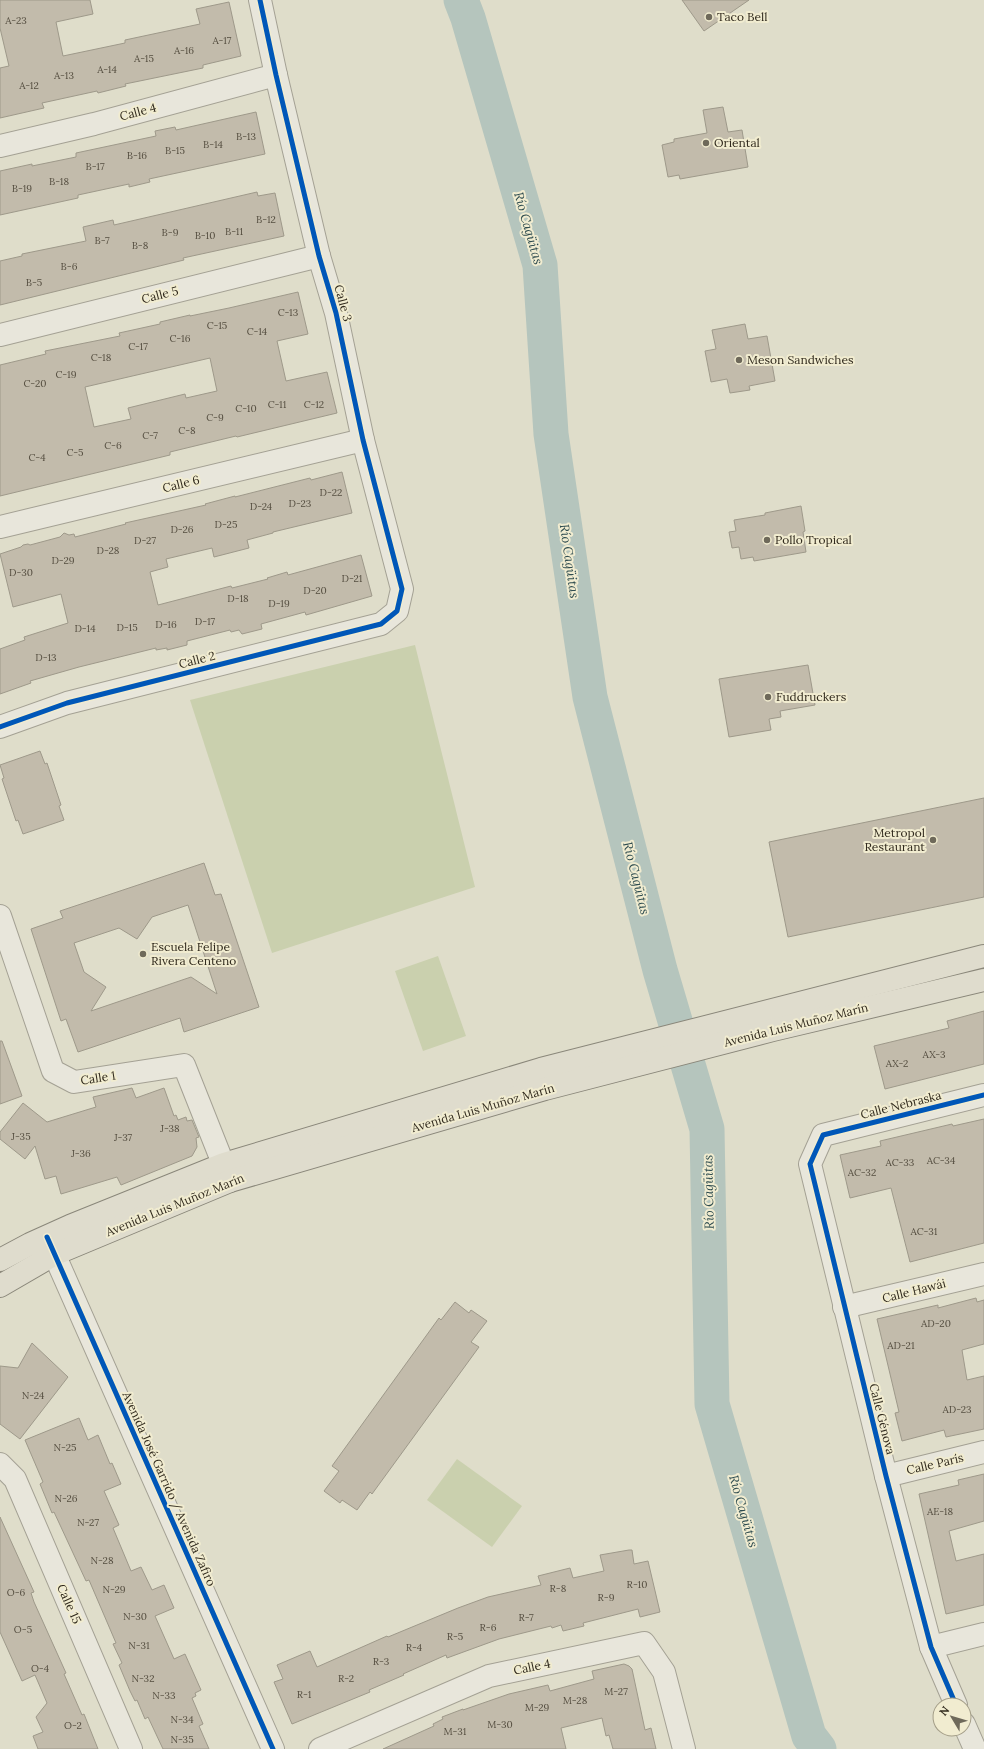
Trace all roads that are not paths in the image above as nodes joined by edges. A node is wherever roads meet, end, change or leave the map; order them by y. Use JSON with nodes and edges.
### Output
{"nodes":[{"id":1,"x":260,"y":0,"type":"edge"},
{"id":2,"x":276,"y":75,"type":"junction"},
{"id":3,"x":0,"y":146,"type":"edge"},
{"id":4,"x":320,"y":256,"type":"junction"},
{"id":5,"x":0,"y":335,"type":"edge"},
{"id":6,"x":363,"y":440,"type":"junction"},
{"id":7,"x":0,"y":528,"type":"edge"},
{"id":8,"x":397,"y":611,"type":"joint"},
{"id":9,"x":0,"y":727,"type":"edge"},
{"id":10,"x":0,"y":916,"type":"edge"},
{"id":11,"x":984,"y":956,"type":"edge"},
{"id":12,"x":984,"y":980,"type":"edge"},
{"id":13,"x":772,"y":1020,"type":"junction"},
{"id":14,"x":984,"y":1095,"type":"edge"},
{"id":15,"x":823,"y":1135,"type":"joint"},
{"id":16,"x":227,"y":1173,"type":"junction"},
{"id":17,"x":51,"y":1245,"type":"junction"},
{"id":18,"x":0,"y":1260,"type":"edge"},
{"id":19,"x":984,"y":1274,"type":"edge"},
{"id":20,"x":0,"y":1286,"type":"edge"},
{"id":21,"x":844,"y":1307,"type":"junction"},
{"id":22,"x":984,"y":1452,"type":"edge"},
{"id":23,"x":0,"y":1464,"type":"edge"},
{"id":24,"x":886,"y":1476,"type":"junction"},
{"id":25,"x":984,"y":1634,"type":"edge"},
{"id":26,"x":931,"y":1647,"type":"junction"},
{"id":27,"x":953,"y":1697,"type":"edge"},
{"id":28,"x":970,"y":1737,"type":"edge"},
{"id":29,"x":131,"y":1749,"type":"edge"},
{"id":30,"x":273,"y":1749,"type":"edge"},
{"id":31,"x":320,"y":1749,"type":"edge"},
{"id":32,"x":684,"y":1749,"type":"edge"},
{"id":33,"x":975,"y":1749,"type":"edge"}],
"edges":[{"from":1,"to":2,"type":"street","name":"Calle 3"},
{"from":2,"to":3,"type":"street","name":"Calle 4"},
{"from":2,"to":4,"type":"street","name":"Calle 3"},
{"from":4,"to":5,"type":"street","name":"Calle 5"},
{"from":4,"to":6,"type":"street","name":"Calle 3"},
{"from":6,"to":7,"type":"street","name":"Calle 6"},
{"from":6,"to":8,"type":"street","name":"Calle 3"},
{"from":8,"to":9,"type":"street","name":"Calle 2"},
{"from":10,"to":16,"type":"street","name":"Calle 1"},
{"from":11,"to":13,"type":"main road","name":"Avenida Luis Muñoz Marín"},
{"from":12,"to":13,"type":"main road","name":"Avenida Luis Muñoz Marín"},
{"from":13,"to":16,"type":"main road","name":"Avenida Luis Muñoz Marín"},
{"from":14,"to":15,"type":"street","name":"Calle Nebraska"},
{"from":15,"to":21,"type":"street","name":"Calle Génova"},
{"from":16,"to":17,"type":"main road","name":"Avenida Luis Muñoz Marín"},
{"from":17,"to":18,"type":"main road","name":"Avenida Luis Muñoz Marín"},
{"from":17,"to":20,"type":"main road","name":"Avenida Luis Muñoz Marín"},
{"from":17,"to":30,"type":"street","name":"Avenida José Garrido / Avenida Zafiro"},
{"from":19,"to":21,"type":"street","name":"Calle Hawái"},
{"from":21,"to":24,"type":"street","name":"Calle Génova"},
{"from":22,"to":24,"type":"street","name":"Calle París"},
{"from":23,"to":29,"type":"street","name":"Calle 15"},
{"from":24,"to":26,"type":"street","name":"Calle Génova"},
{"from":25,"to":26,"type":"street"},
{"from":26,"to":27,"type":"street","name":"Calle Génova"},
{"from":28,"to":33,"type":"street"},
{"from":31,"to":32,"type":"street","name":"Calle 4"}]}
